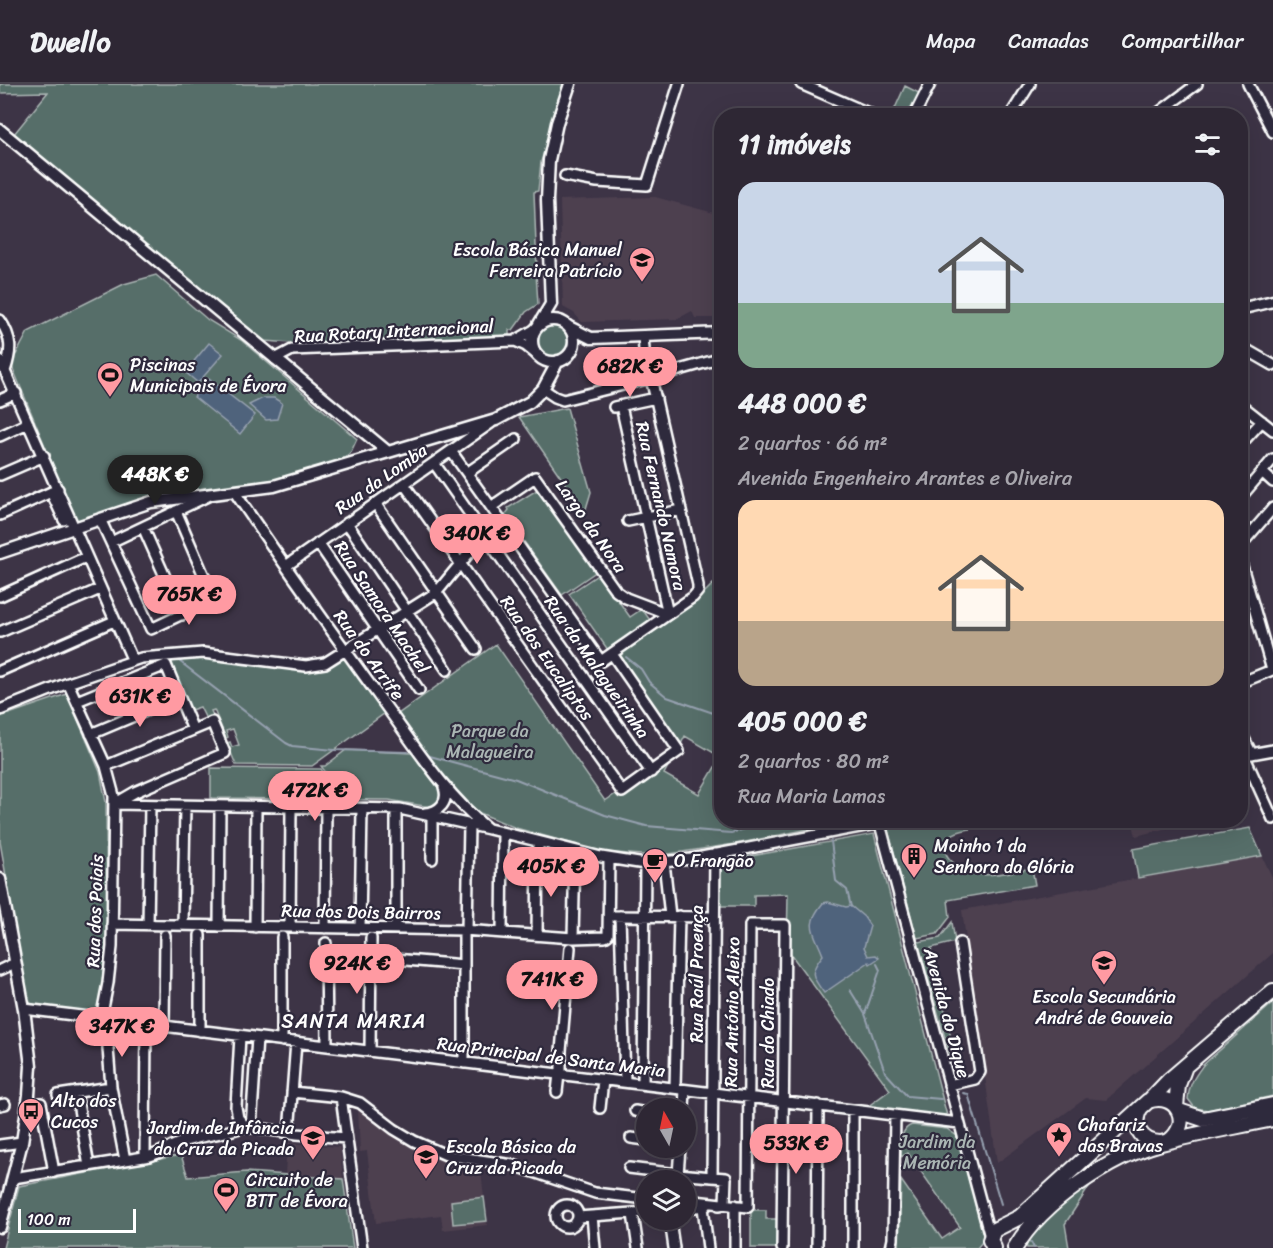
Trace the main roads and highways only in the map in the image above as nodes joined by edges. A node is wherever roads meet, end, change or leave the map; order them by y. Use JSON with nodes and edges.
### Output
{"nodes":[{"id":1,"x":1273,"y":991,"type":"edge"},
{"id":2,"x":1184,"y":1069,"type":"junction"},
{"id":3,"x":1145,"y":1104,"type":"junction"},
{"id":4,"x":1273,"y":1105,"type":"edge"},
{"id":5,"x":1178,"y":1109,"type":"junction"},
{"id":6,"x":1273,"y":1119,"type":"edge"},
{"id":7,"x":1164,"y":1142,"type":"junction"},
{"id":8,"x":1003,"y":1225,"type":"junction"},
{"id":9,"x":990,"y":1244,"type":"edge"},
{"id":10,"x":1017,"y":1244,"type":"edge"}],
"edges":[{"from":1,"to":2,"type":"main road"},
{"from":2,"to":3,"type":"main road"},
{"from":2,"to":5,"type":"main road"},
{"from":3,"to":5,"type":"main road"},
{"from":3,"to":7,"type":"main road"},
{"from":3,"to":8,"type":"main road"},
{"from":4,"to":5,"type":"main road"},
{"from":5,"to":7,"type":"main road"},
{"from":6,"to":7,"type":"main road"},
{"from":7,"to":10,"type":"main road"},
{"from":8,"to":9,"type":"main road"},
{"from":8,"to":10,"type":"main road"}]}
